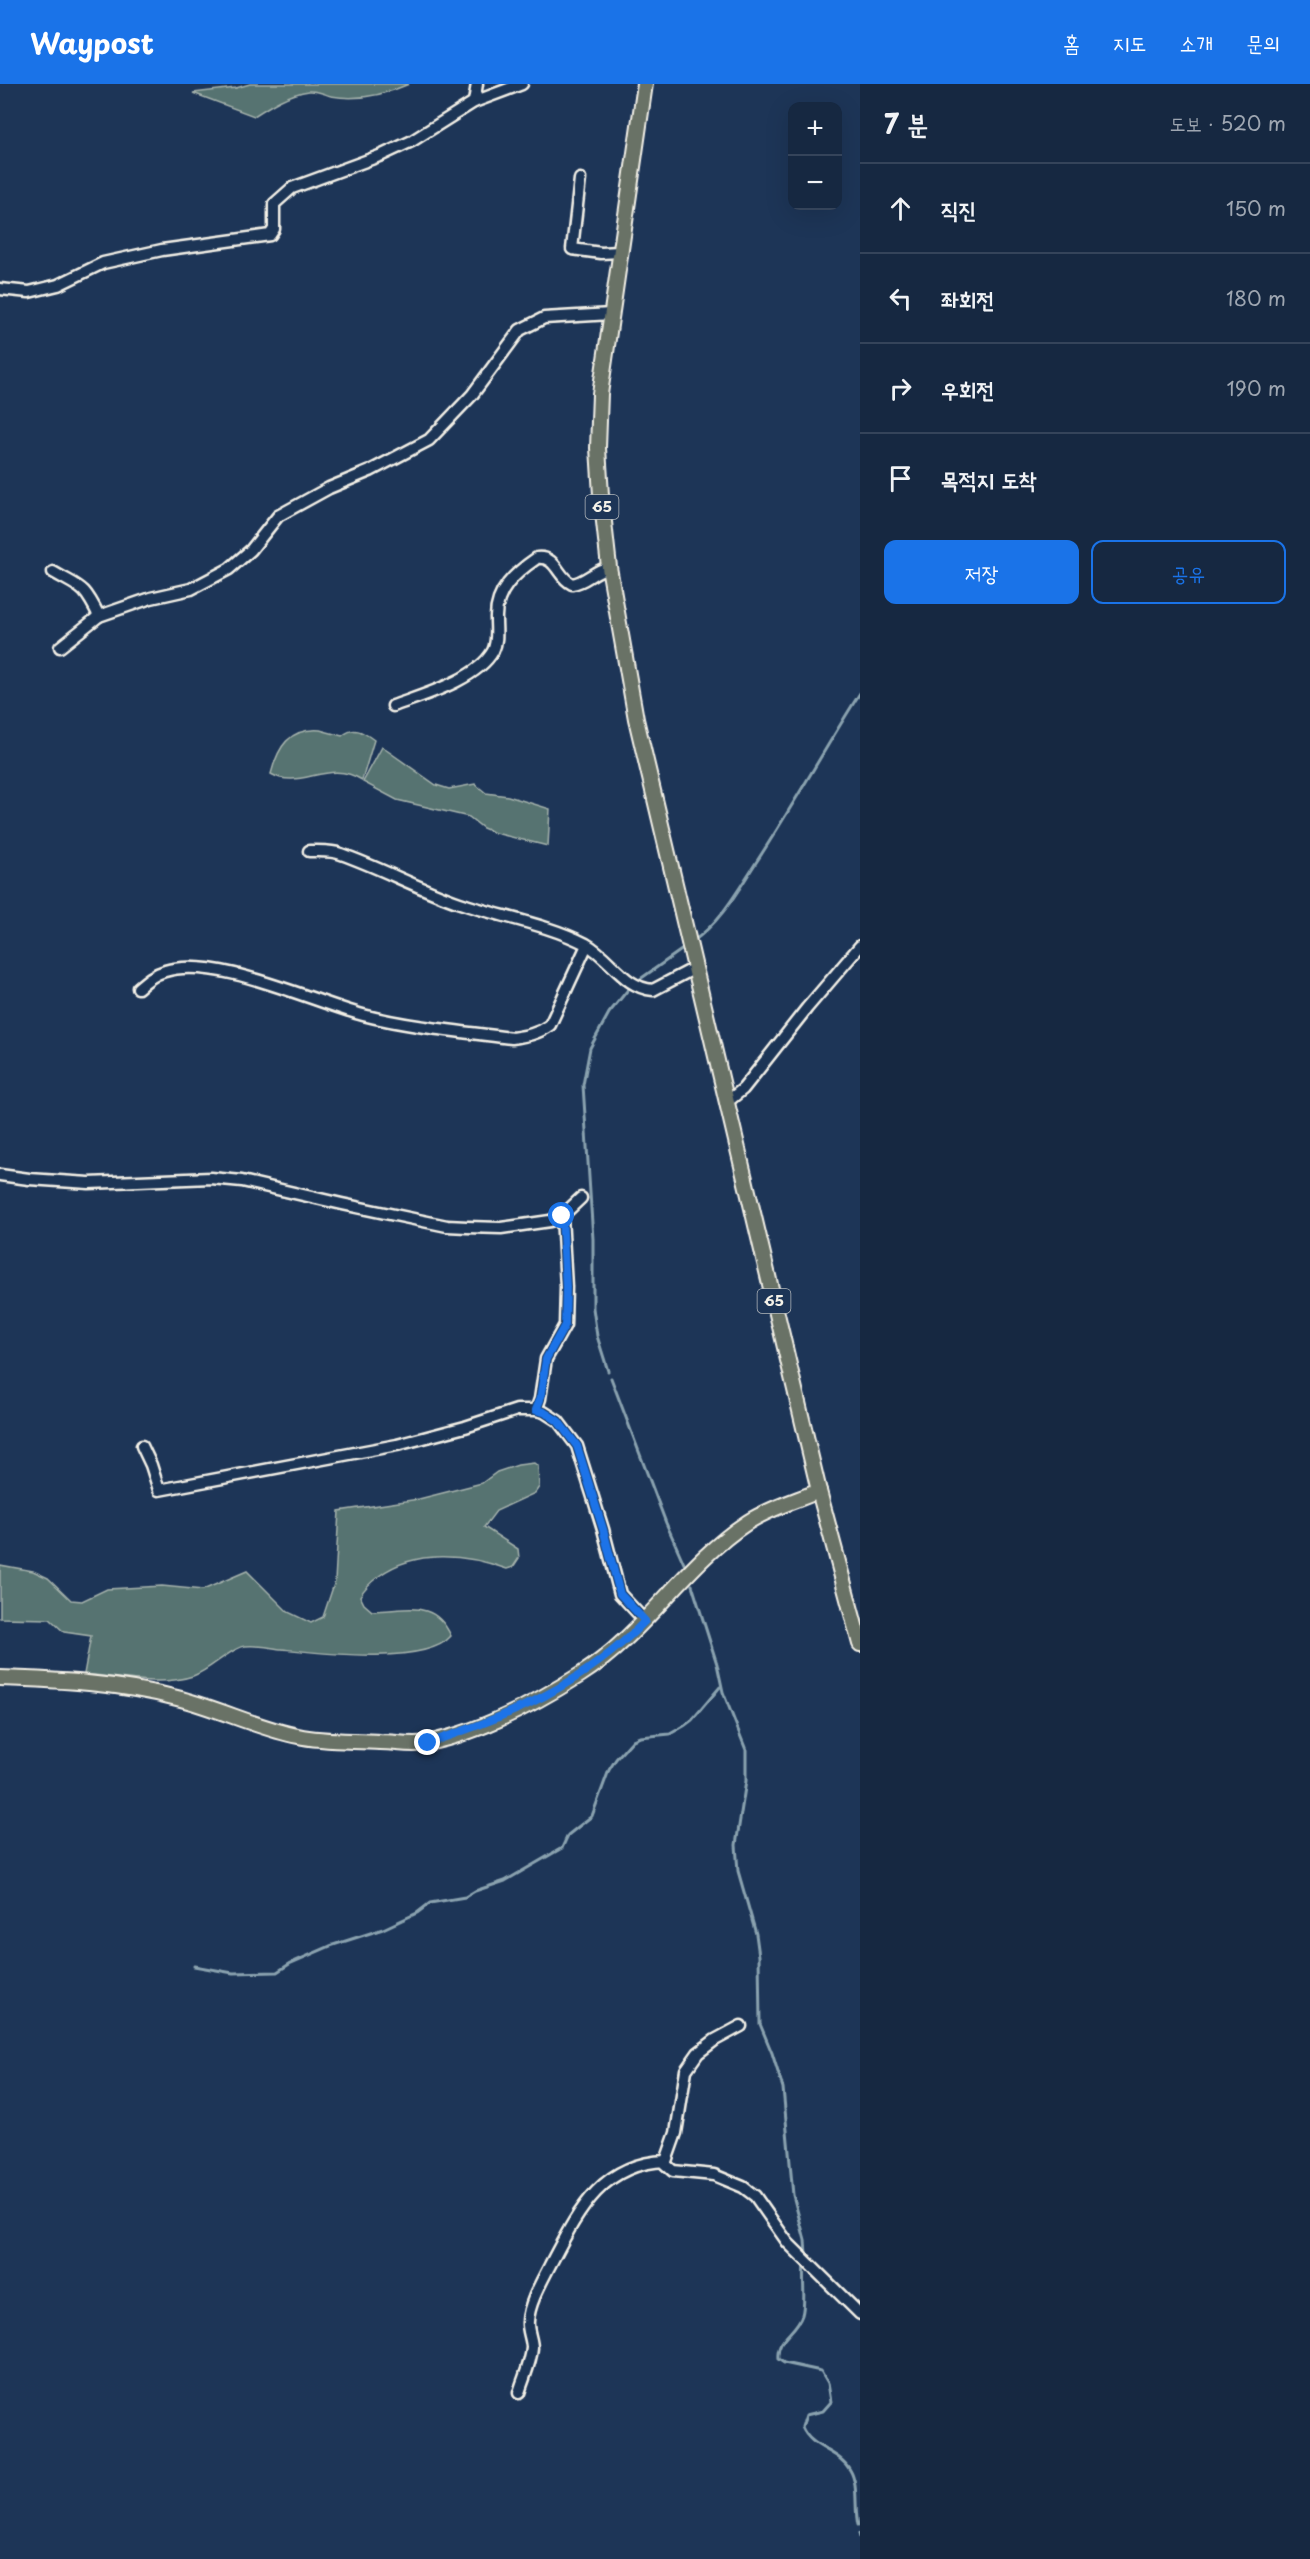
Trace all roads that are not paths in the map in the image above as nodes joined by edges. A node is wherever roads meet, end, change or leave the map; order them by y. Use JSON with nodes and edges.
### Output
{"nodes":[{"id":1,"x":477,"y":84,"type":"edge"},
{"id":2,"x":522,"y":84,"type":"edge"},
{"id":3,"x":645,"y":84,"type":"edge"},
{"id":4,"x":474,"y":102,"type":"junction"},
{"id":5,"x":580,"y":179,"type":"dead end"},
{"id":6,"x":619,"y":252,"type":"junction"},
{"id":7,"x":0,"y":289,"type":"edge"},
{"id":8,"x":611,"y":314,"type":"junction"},
{"id":9,"x":609,"y":567,"type":"junction"},
{"id":10,"x":53,"y":572,"type":"dead end"},
{"id":11,"x":99,"y":616,"type":"junction"},
{"id":12,"x":60,"y":647,"type":"dead end"},
{"id":13,"x":393,"y":706,"type":"dead end"},
{"id":14,"x":309,"y":850,"type":"dead end"},
{"id":15,"x":586,"y":945,"type":"junction"},
{"id":16,"x":860,"y":946,"type":"edge"},
{"id":17,"x":694,"y":963,"type":"junction"},
{"id":18,"x":138,"y":988,"type":"dead end"},
{"id":19,"x":727,"y":1102,"type":"junction"},
{"id":20,"x":0,"y":1175,"type":"edge"},
{"id":21,"x":581,"y":1198,"type":"dead end"},
{"id":22,"x":562,"y":1216,"type":"junction"},
{"id":23,"x":536,"y":1410,"type":"junction"},
{"id":24,"x":142,"y":1446,"type":"dead end"},
{"id":25,"x":819,"y":1491,"type":"junction"},
{"id":26,"x":645,"y":1621,"type":"junction"},
{"id":27,"x":860,"y":1644,"type":"edge"},
{"id":28,"x":0,"y":1678,"type":"edge"},
{"id":29,"x":741,"y":2026,"type":"dead end"},
{"id":30,"x":666,"y":2161,"type":"junction"},
{"id":31,"x":860,"y":2314,"type":"edge"},
{"id":32,"x":519,"y":2393,"type":"dead end"}],
"edges":[{"from":1,"to":4,"type":"street"},
{"from":2,"to":4,"type":"street"},
{"from":3,"to":6,"type":"main road","number":"65"},
{"from":4,"to":7,"type":"street"},
{"from":5,"to":6,"type":"street"},
{"from":6,"to":8,"type":"main road","number":"65"},
{"from":8,"to":9,"type":"main road","number":"65"},
{"from":8,"to":11,"type":"street"},
{"from":9,"to":13,"type":"street"},
{"from":9,"to":17,"type":"main road","number":"65"},
{"from":10,"to":11,"type":"street"},
{"from":11,"to":12,"type":"street"},
{"from":14,"to":15,"type":"street"},
{"from":15,"to":17,"type":"street"},
{"from":15,"to":18,"type":"street"},
{"from":16,"to":19,"type":"street"},
{"from":17,"to":19,"type":"main road","number":"65"},
{"from":19,"to":25,"type":"main road","number":"65"},
{"from":20,"to":22,"type":"street"},
{"from":21,"to":22,"type":"street"},
{"from":22,"to":23,"type":"street"},
{"from":23,"to":24,"type":"street"},
{"from":23,"to":26,"type":"street"},
{"from":25,"to":26,"type":"main road"},
{"from":25,"to":27,"type":"main road","number":"65"},
{"from":26,"to":28,"type":"main road"},
{"from":29,"to":30,"type":"street"},
{"from":30,"to":31,"type":"street"},
{"from":30,"to":32,"type":"street"}]}
